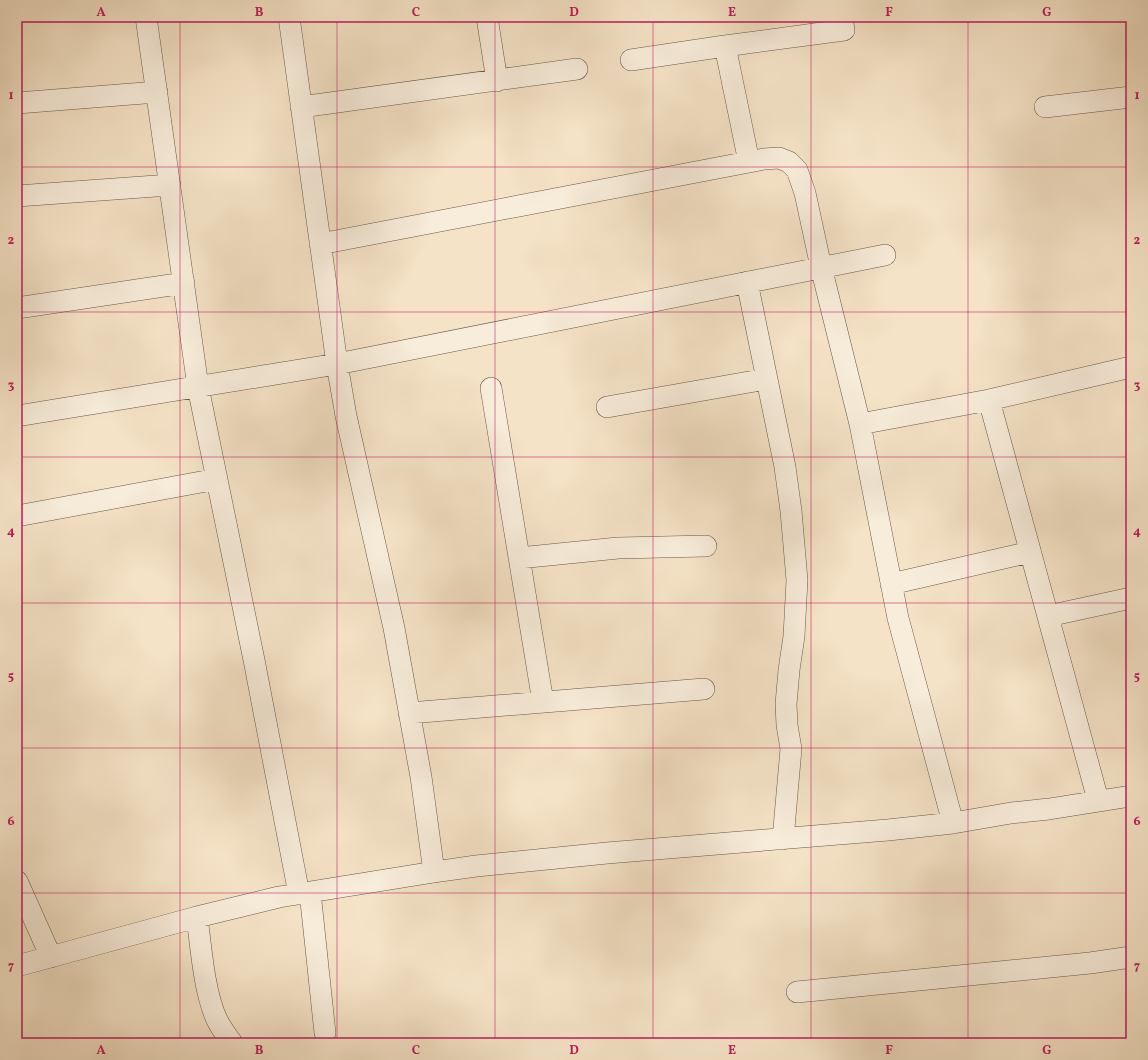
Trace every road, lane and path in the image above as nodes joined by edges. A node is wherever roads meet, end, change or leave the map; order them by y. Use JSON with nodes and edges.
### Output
{"nodes":[{"id":1,"x":146,"y":17,"type":"edge"},
{"id":2,"x":288,"y":17,"type":"edge"},
{"id":3,"x":487,"y":17,"type":"edge"},
{"id":4,"x":842,"y":17,"type":"edge"},
{"id":5,"x":725,"y":46,"type":"junction"},
{"id":6,"x":631,"y":60,"type":"dead end"},
{"id":7,"x":577,"y":69,"type":"dead end"},
{"id":8,"x":497,"y":81,"type":"junction"},
{"id":9,"x":157,"y":92,"type":"junction"},
{"id":10,"x":1131,"y":98,"type":"edge"},
{"id":11,"x":17,"y":103,"type":"edge"},
{"id":12,"x":301,"y":107,"type":"junction"},
{"id":13,"x":1045,"y":107,"type":"dead end"},
{"id":14,"x":749,"y":162,"type":"junction"},
{"id":15,"x":170,"y":185,"type":"junction"},
{"id":16,"x":17,"y":196,"type":"edge"},
{"id":17,"x":320,"y":244,"type":"junction"},
{"id":18,"x":885,"y":255,"type":"dead end"},
{"id":19,"x":821,"y":268,"type":"junction"},
{"id":20,"x":747,"y":282,"type":"junction"},
{"id":21,"x":184,"y":283,"type":"junction"},
{"id":22,"x":17,"y":308,"type":"edge"},
{"id":23,"x":337,"y":364,"type":"junction"},
{"id":24,"x":1131,"y":369,"type":"edge"},
{"id":25,"x":766,"y":379,"type":"junction"},
{"id":26,"x":198,"y":386,"type":"junction"},
{"id":27,"x":491,"y":388,"type":"dead end"},
{"id":28,"x":989,"y":400,"type":"junction"},
{"id":29,"x":608,"y":407,"type":"dead end"},
{"id":30,"x":17,"y":416,"type":"edge"},
{"id":31,"x":860,"y":424,"type":"junction"},
{"id":32,"x":217,"y":479,"type":"junction"},
{"id":33,"x":17,"y":516,"type":"edge"},
{"id":34,"x":706,"y":546,"type":"dead end"},
{"id":35,"x":1030,"y":552,"type":"junction"},
{"id":36,"x":519,"y":558,"type":"junction"},
{"id":37,"x":891,"y":584,"type":"junction"},
{"id":38,"x":1131,"y":598,"type":"edge"},
{"id":39,"x":1048,"y":616,"type":"junction"},
{"id":40,"x":704,"y":689,"type":"dead end"},
{"id":41,"x":543,"y":702,"type":"junction"},
{"id":42,"x":409,"y":713,"type":"junction"},
{"id":43,"x":1131,"y":796,"type":"edge"},
{"id":44,"x":1098,"y":800,"type":"junction"},
{"id":45,"x":953,"y":823,"type":"junction"},
{"id":46,"x":783,"y":839,"type":"junction"},
{"id":47,"x":434,"y":872,"type":"junction"},
{"id":48,"x":17,"y":881,"type":"edge"},
{"id":49,"x":304,"y":893,"type":"junction"},
{"id":50,"x":197,"y":917,"type":"junction"},
{"id":51,"x":52,"y":957,"type":"junction"},
{"id":52,"x":1131,"y":957,"type":"edge"},
{"id":53,"x":17,"y":966,"type":"edge"},
{"id":54,"x":797,"y":992,"type":"dead end"},
{"id":55,"x":325,"y":1032,"type":"dead end"},
{"id":56,"x":232,"y":1043,"type":"edge"}],
"edges":[{"from":1,"to":9,"type":"street"},
{"from":2,"to":12,"type":"street"},
{"from":3,"to":8,"type":"street"},
{"from":4,"to":5,"type":"street"},
{"from":5,"to":6,"type":"street"},
{"from":5,"to":14,"type":"street"},
{"from":7,"to":8,"type":"street"},
{"from":8,"to":12,"type":"street"},
{"from":9,"to":11,"type":"street"},
{"from":9,"to":15,"type":"street"},
{"from":10,"to":13,"type":"street"},
{"from":12,"to":17,"type":"street"},
{"from":14,"to":17,"type":"street"},
{"from":14,"to":19,"type":"street"},
{"from":15,"to":16,"type":"street"},
{"from":15,"to":21,"type":"street"},
{"from":17,"to":23,"type":"street"},
{"from":18,"to":19,"type":"street"},
{"from":19,"to":20,"type":"street"},
{"from":19,"to":31,"type":"street"},
{"from":20,"to":23,"type":"street"},
{"from":20,"to":25,"type":"street"},
{"from":21,"to":22,"type":"street"},
{"from":21,"to":26,"type":"street"},
{"from":23,"to":26,"type":"street"},
{"from":23,"to":42,"type":"street"},
{"from":24,"to":28,"type":"street"},
{"from":25,"to":29,"type":"street"},
{"from":25,"to":46,"type":"street"},
{"from":26,"to":30,"type":"street"},
{"from":26,"to":32,"type":"street"},
{"from":27,"to":36,"type":"street"},
{"from":28,"to":31,"type":"street"},
{"from":28,"to":35,"type":"street"},
{"from":31,"to":37,"type":"street"},
{"from":32,"to":33,"type":"street"},
{"from":32,"to":49,"type":"street"},
{"from":34,"to":36,"type":"street"},
{"from":35,"to":37,"type":"street"},
{"from":35,"to":39,"type":"street"},
{"from":36,"to":41,"type":"street"},
{"from":37,"to":45,"type":"street"},
{"from":38,"to":39,"type":"street"},
{"from":39,"to":44,"type":"street"},
{"from":40,"to":41,"type":"street"},
{"from":41,"to":42,"type":"street"},
{"from":42,"to":47,"type":"street"},
{"from":43,"to":44,"type":"street"},
{"from":44,"to":45,"type":"street"},
{"from":45,"to":46,"type":"street"},
{"from":46,"to":47,"type":"street"},
{"from":47,"to":49,"type":"street"},
{"from":48,"to":51,"type":"street"},
{"from":49,"to":50,"type":"street"},
{"from":49,"to":55,"type":"street"},
{"from":50,"to":51,"type":"street"},
{"from":50,"to":56,"type":"street"},
{"from":51,"to":53,"type":"street"},
{"from":52,"to":54,"type":"street"}]}
